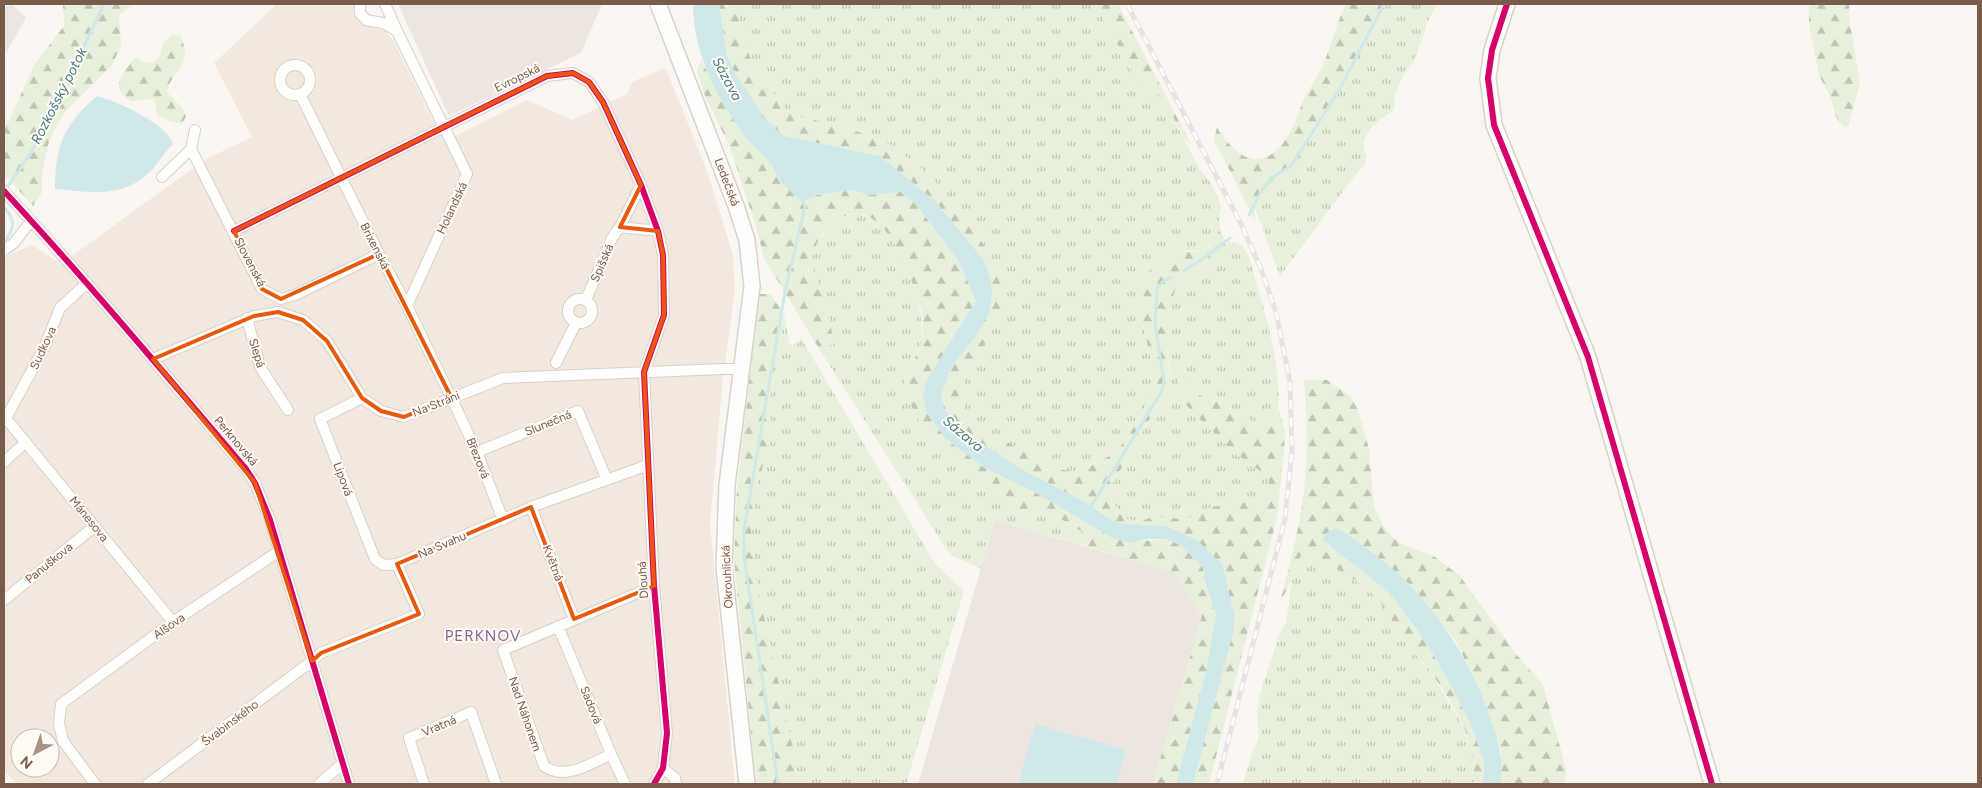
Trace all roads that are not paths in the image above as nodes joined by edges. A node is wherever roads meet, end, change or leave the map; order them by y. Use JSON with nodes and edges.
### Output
{"nodes":[{"id":1,"x":360,"y":4,"type":"edge"},
{"id":2,"x":386,"y":4,"type":"edge"},
{"id":3,"x":658,"y":4,"type":"edge"},
{"id":4,"x":1507,"y":4,"type":"edge"},
{"id":5,"x":397,"y":30,"type":"junction"},
{"id":6,"x":300,"y":94,"type":"dead end"},
{"id":7,"x":444,"y":127,"type":"junction"},
{"id":8,"x":195,"y":130,"type":"dead end"},
{"id":9,"x":191,"y":149,"type":"junction"},
{"id":10,"x":162,"y":177,"type":"dead end"},
{"id":11,"x":341,"y":178,"type":"junction"},
{"id":12,"x":641,"y":185,"type":"junction"},
{"id":13,"x":4,"y":191,"type":"edge"},
{"id":14,"x":31,"y":221,"type":"junction"},
{"id":15,"x":620,"y":227,"type":"junction"},
{"id":16,"x":234,"y":231,"type":"junction"},
{"id":17,"x":658,"y":232,"type":"junction"},
{"id":18,"x":4,"y":250,"type":"edge"},
{"id":19,"x":379,"y":254,"type":"junction"},
{"id":20,"x":87,"y":283,"type":"junction"},
{"id":21,"x":586,"y":300,"type":"junction"},
{"id":22,"x":407,"y":306,"type":"junction"},
{"id":23,"x":247,"y":318,"type":"junction"},
{"id":24,"x":576,"y":322,"type":"junction"},
{"id":25,"x":153,"y":359,"type":"junction"},
{"id":26,"x":556,"y":363,"type":"dead end"},
{"id":27,"x":742,"y":369,"type":"junction"},
{"id":28,"x":644,"y":372,"type":"junction"},
{"id":29,"x":451,"y":397,"type":"junction"},
{"id":30,"x":362,"y":398,"type":"junction"},
{"id":31,"x":288,"y":410,"type":"dead end"},
{"id":32,"x":5,"y":417,"type":"edge"},
{"id":33,"x":26,"y":442,"type":"junction"},
{"id":34,"x":477,"y":452,"type":"junction"},
{"id":35,"x":4,"y":462,"type":"edge"},
{"id":36,"x":648,"y":465,"type":"junction"},
{"id":37,"x":607,"y":480,"type":"junction"},
{"id":38,"x":531,"y":508,"type":"junction"},
{"id":39,"x":502,"y":520,"type":"junction"},
{"id":40,"x":94,"y":526,"type":"junction"},
{"id":41,"x":279,"y":551,"type":"junction"},
{"id":42,"x":397,"y":564,"type":"junction"},
{"id":43,"x":654,"y":586,"type":"junction"},
{"id":44,"x":4,"y":600,"type":"edge"},
{"id":45,"x":574,"y":619,"type":"junction"},
{"id":46,"x":173,"y":622,"type":"junction"},
{"id":47,"x":558,"y":626,"type":"junction"},
{"id":48,"x":312,"y":662,"type":"junction"},
{"id":49,"x":611,"y":754,"type":"junction"},
{"id":50,"x":343,"y":763,"type":"junction"},
{"id":51,"x":663,"y":768,"type":"junction"},
{"id":52,"x":95,"y":784,"type":"edge"},
{"id":53,"x":148,"y":784,"type":"edge"},
{"id":54,"x":319,"y":784,"type":"edge"},
{"id":55,"x":349,"y":784,"type":"edge"},
{"id":56,"x":424,"y":784,"type":"edge"},
{"id":57,"x":496,"y":784,"type":"edge"},
{"id":58,"x":625,"y":784,"type":"edge"},
{"id":59,"x":654,"y":784,"type":"edge"},
{"id":60,"x":676,"y":784,"type":"edge"},
{"id":61,"x":747,"y":784,"type":"edge"},
{"id":62,"x":1712,"y":784,"type":"edge"}],
"edges":[{"from":1,"to":5,"type":"street"},
{"from":2,"to":5,"type":"street","name":"Holandská"},
{"from":3,"to":27,"type":"street","name":"Ledečská"},
{"from":4,"to":62,"type":"street"},
{"from":5,"to":7,"type":"street","name":"Holandská"},
{"from":6,"to":11,"type":"street","name":"Brixenská"},
{"from":7,"to":11,"type":"street","name":"Evropská"},
{"from":7,"to":12,"type":"street","name":"Evropská"},
{"from":7,"to":22,"type":"street","name":"Holandská"},
{"from":8,"to":9,"type":"street"},
{"from":9,"to":10,"type":"street"},
{"from":9,"to":16,"type":"street","name":"Slovenská"},
{"from":11,"to":16,"type":"street","name":"Evropská"},
{"from":11,"to":19,"type":"street","name":"Brixenská"},
{"from":12,"to":15,"type":"street","name":"Spišská"},
{"from":12,"to":17,"type":"street","name":"Evropská"},
{"from":13,"to":14,"type":"street","name":"Perknovská"},
{"from":14,"to":18,"type":"street"},
{"from":14,"to":20,"type":"street","name":"Perknovská"},
{"from":15,"to":17,"type":"street"},
{"from":15,"to":21,"type":"street","name":"Spišská"},
{"from":16,"to":19,"type":"street","name":"Slovenská"},
{"from":17,"to":28,"type":"street","name":"Evropská"},
{"from":19,"to":22,"type":"street","name":"Brixenská"},
{"from":20,"to":25,"type":"street","name":"Perknovská"},
{"from":20,"to":32,"type":"street","name":"Sudkova"},
{"from":21,"to":24,"type":"street","name":"Spišská"},
{"from":21,"to":24,"type":"street"},
{"from":22,"to":29,"type":"street","name":"Brixenská"},
{"from":23,"to":25,"type":"street","name":"Na Stráni"},
{"from":23,"to":30,"type":"street","name":"Na Stráni"},
{"from":23,"to":31,"type":"street","name":"Slepá"},
{"from":24,"to":26,"type":"street","name":"Spišská"},
{"from":25,"to":41,"type":"street","name":"Perknovská"},
{"from":27,"to":28,"type":"street","name":"Na Stráni"},
{"from":27,"to":61,"type":"street","name":"Okrouhlická"},
{"from":28,"to":29,"type":"street","name":"Na Stráni"},
{"from":28,"to":36,"type":"street","name":"Dlouhá"},
{"from":29,"to":30,"type":"street","name":"Na Stráni"},
{"from":29,"to":34,"type":"street","name":"Březová"},
{"from":30,"to":42,"type":"street","name":"Lipová"},
{"from":32,"to":33,"type":"street","name":"Mánesova"},
{"from":33,"to":35,"type":"street"},
{"from":33,"to":40,"type":"street","name":"Mánesova"},
{"from":34,"to":37,"type":"street","name":"Slunečná"},
{"from":34,"to":39,"type":"street","name":"Březová"},
{"from":36,"to":37,"type":"street","name":"Na Svahu"},
{"from":36,"to":43,"type":"street","name":"Dlouhá"},
{"from":37,"to":38,"type":"street","name":"Na Svahu"},
{"from":38,"to":39,"type":"street","name":"Na Svahu"},
{"from":38,"to":45,"type":"street","name":"Květná"},
{"from":39,"to":42,"type":"street","name":"Na Svahu"},
{"from":40,"to":44,"type":"street","name":"Panuškova"},
{"from":40,"to":46,"type":"street","name":"Mánesova"},
{"from":41,"to":46,"type":"street","name":"Alšova"},
{"from":41,"to":48,"type":"street","name":"Perknovská"},
{"from":42,"to":48,"type":"street"},
{"from":43,"to":45,"type":"street"},
{"from":43,"to":51,"type":"street","name":"Dlouhá"},
{"from":45,"to":47,"type":"street"},
{"from":46,"to":52,"type":"street","name":"Alšova"},
{"from":47,"to":49,"type":"street","name":"Sadová"},
{"from":47,"to":49,"type":"street","name":"Nad Náhonem"},
{"from":48,"to":50,"type":"street","name":"Perknovská"},
{"from":48,"to":53,"type":"street","name":"Švabinského"},
{"from":49,"to":58,"type":"street","name":"Sadová"},
{"from":50,"to":54,"type":"street"},
{"from":50,"to":55,"type":"street","name":"Perknovská"},
{"from":51,"to":59,"type":"street","name":"Dlouhá"},
{"from":51,"to":60,"type":"street"},
{"from":56,"to":57,"type":"street","name":"Vratná"}]}
